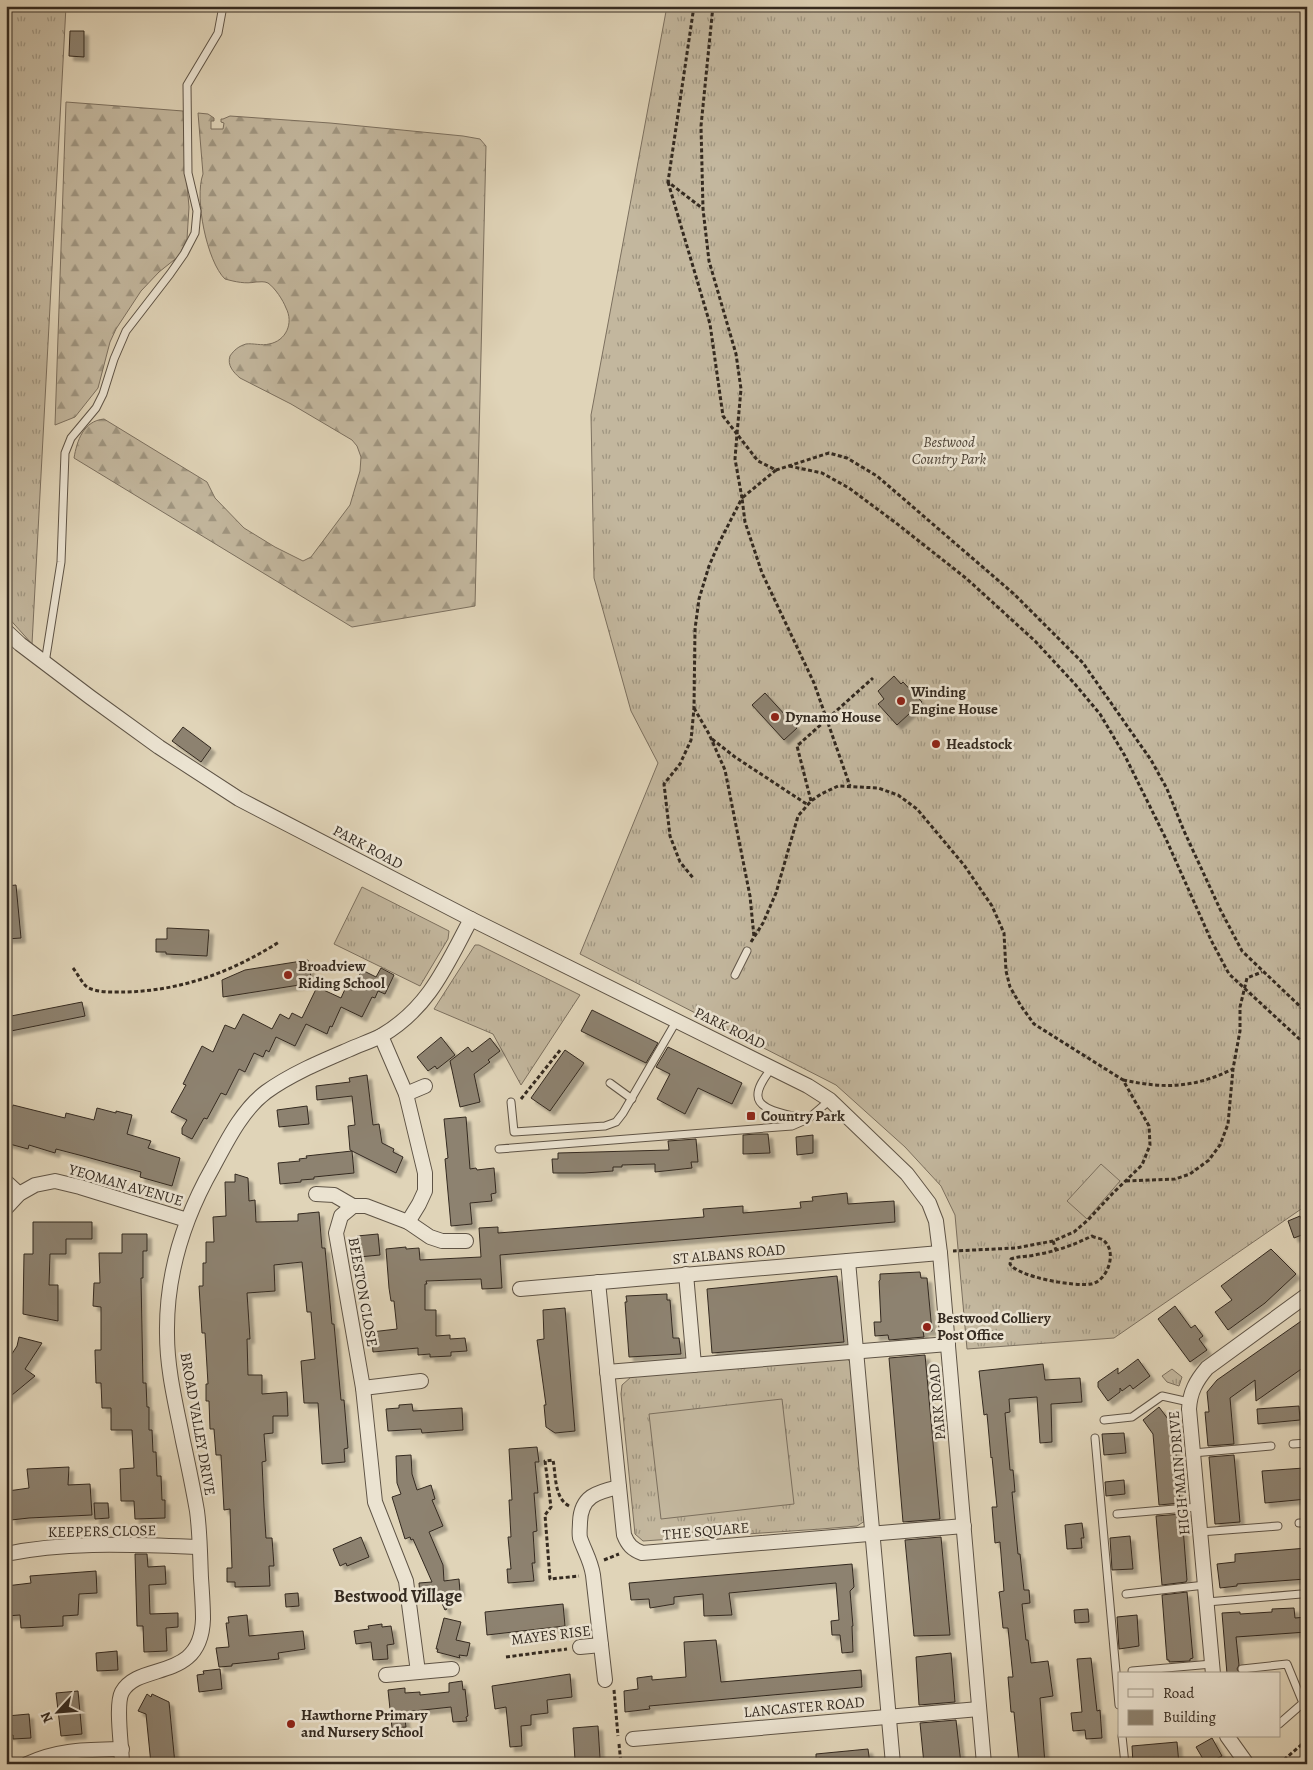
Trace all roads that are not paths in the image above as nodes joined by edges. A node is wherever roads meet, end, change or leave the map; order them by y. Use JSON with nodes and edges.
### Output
{"nodes":[{"id":1,"x":223,"y":6,"type":"edge"},
{"id":2,"x":6,"y":631,"type":"edge"},
{"id":3,"x":45,"y":663,"type":"junction"},
{"id":4,"x":470,"y":919,"type":"junction"},
{"id":5,"x":747,"y":950,"type":"road end"},
{"id":6,"x":735,"y":975,"type":"dead end"},
{"id":7,"x":677,"y":1020,"type":"junction"},
{"id":8,"x":381,"y":1036,"type":"junction"},
{"id":9,"x":772,"y":1067,"type":"junction"},
{"id":10,"x":610,"y":1083,"type":"dead end"},
{"id":11,"x":425,"y":1086,"type":"dead end"},
{"id":12,"x":406,"y":1094,"type":"junction"},
{"id":13,"x":632,"y":1099,"type":"junction"},
{"id":14,"x":830,"y":1100,"type":"junction"},
{"id":15,"x":511,"y":1102,"type":"road end"},
{"id":16,"x":808,"y":1119,"type":"junction"},
{"id":17,"x":499,"y":1149,"type":"dead end"},
{"id":18,"x":6,"y":1182,"type":"edge"},
{"id":19,"x":19,"y":1194,"type":"junction"},
{"id":20,"x":316,"y":1194,"type":"dead end"},
{"id":21,"x":353,"y":1206,"type":"junction"},
{"id":22,"x":6,"y":1208,"type":"edge"},
{"id":23,"x":187,"y":1220,"type":"junction"},
{"id":24,"x":408,"y":1222,"type":"junction"},
{"id":25,"x":466,"y":1241,"type":"dead end"},
{"id":26,"x":940,"y":1253,"type":"junction"},
{"id":27,"x":848,"y":1261,"type":"junction"},
{"id":28,"x":686,"y":1274,"type":"junction"},
{"id":29,"x":598,"y":1282,"type":"junction"},
{"id":30,"x":520,"y":1289,"type":"dead end"},
{"id":31,"x":1307,"y":1295,"type":"edge"},
{"id":32,"x":948,"y":1344,"type":"junction"},
{"id":33,"x":856,"y":1351,"type":"junction"},
{"id":34,"x":694,"y":1365,"type":"junction"},
{"id":35,"x":607,"y":1372,"type":"junction"},
{"id":36,"x":421,"y":1381,"type":"dead end"},
{"id":37,"x":363,"y":1388,"type":"junction"},
{"id":38,"x":1189,"y":1402,"type":"junction"},
{"id":39,"x":1104,"y":1420,"type":"dead end"},
{"id":40,"x":1094,"y":1438,"type":"dead end"},
{"id":41,"x":1307,"y":1443,"type":"edge"},
{"id":42,"x":1293,"y":1444,"type":"dead end"},
{"id":43,"x":1271,"y":1446,"type":"dead end"},
{"id":44,"x":1193,"y":1453,"type":"junction"},
{"id":45,"x":619,"y":1487,"type":"junction"},
{"id":46,"x":1198,"y":1507,"type":"junction"},
{"id":47,"x":1117,"y":1514,"type":"dead end"},
{"id":48,"x":964,"y":1526,"type":"junction"},
{"id":49,"x":1278,"y":1526,"type":"dead end"},
{"id":50,"x":1200,"y":1532,"type":"junction"},
{"id":51,"x":873,"y":1533,"type":"junction"},
{"id":52,"x":199,"y":1547,"type":"junction"},
{"id":53,"x":6,"y":1554,"type":"edge"},
{"id":54,"x":1205,"y":1585,"type":"junction"},
{"id":55,"x":1126,"y":1594,"type":"dead end"},
{"id":56,"x":1301,"y":1594,"type":"dead end"},
{"id":57,"x":1207,"y":1602,"type":"junction"},
{"id":58,"x":601,"y":1645,"type":"junction"},
{"id":59,"x":580,"y":1647,"type":"road end"},
{"id":60,"x":1242,"y":1668,"type":"dead end"},
{"id":61,"x":452,"y":1669,"type":"dead end"},
{"id":62,"x":1213,"y":1669,"type":"edge"},
{"id":63,"x":1132,"y":1671,"type":"dead end"},
{"id":64,"x":418,"y":1672,"type":"junction"},
{"id":65,"x":386,"y":1676,"type":"dead end"},
{"id":66,"x":609,"y":1683,"type":"road end"},
{"id":67,"x":1118,"y":1694,"type":"edge"},
{"id":68,"x":979,"y":1708,"type":"junction"},
{"id":69,"x":889,"y":1716,"type":"junction"},
{"id":70,"x":1280,"y":1723,"type":"edge"},
{"id":71,"x":1122,"y":1738,"type":"edge"},
{"id":72,"x":1228,"y":1738,"type":"edge"},
{"id":73,"x":633,"y":1739,"type":"dead end"},
{"id":74,"x":122,"y":1748,"type":"junction"},
{"id":75,"x":27,"y":1764,"type":"edge"},
{"id":76,"x":122,"y":1764,"type":"edge"},
{"id":77,"x":893,"y":1764,"type":"edge"},
{"id":78,"x":984,"y":1764,"type":"edge"},
{"id":79,"x":1125,"y":1764,"type":"edge"},
{"id":80,"x":1247,"y":1764,"type":"edge"}],
"edges":[{"from":1,"to":3,"type":"lane"},
{"from":2,"to":3,"type":"street","name":"PARK ROAD"},
{"from":3,"to":4,"type":"street","name":"PARK ROAD"},
{"from":4,"to":7,"type":"street","name":"PARK ROAD"},
{"from":4,"to":8,"type":"street","name":"BROAD VALLEY DRIVE"},
{"from":5,"to":6,"type":"lane"},
{"from":7,"to":9,"type":"street","name":"PARK ROAD"},
{"from":7,"to":13,"type":"lane"},
{"from":8,"to":12,"type":"street"},
{"from":8,"to":23,"type":"street","name":"BROAD VALLEY DRIVE"},
{"from":9,"to":14,"type":"street","name":"PARK ROAD"},
{"from":9,"to":16,"type":"lane"},
{"from":10,"to":13,"type":"lane"},
{"from":11,"to":12,"type":"street"},
{"from":12,"to":24,"type":"street"},
{"from":13,"to":15,"type":"lane"},
{"from":14,"to":16,"type":"lane"},
{"from":14,"to":26,"type":"street","name":"PARK ROAD"},
{"from":16,"to":17,"type":"lane"},
{"from":18,"to":19,"type":"street"},
{"from":19,"to":22,"type":"street","name":"YEOMAN AVENUE"},
{"from":19,"to":23,"type":"street","name":"YEOMAN AVENUE"},
{"from":20,"to":21,"type":"street"},
{"from":21,"to":24,"type":"street"},
{"from":21,"to":37,"type":"street","name":"BEESTON CLOSE"},
{"from":23,"to":52,"type":"street","name":"BROAD VALLEY DRIVE"},
{"from":24,"to":25,"type":"street"},
{"from":26,"to":27,"type":"street","name":"ST ALBANS ROAD"},
{"from":26,"to":32,"type":"street","name":"PARK ROAD"},
{"from":27,"to":28,"type":"street","name":"ST ALBANS ROAD"},
{"from":27,"to":33,"type":"street"},
{"from":28,"to":29,"type":"street","name":"ST ALBANS ROAD"},
{"from":28,"to":34,"type":"street"},
{"from":29,"to":30,"type":"street","name":"ST ALBANS ROAD"},
{"from":29,"to":35,"type":"street","name":"THE SQUARE"},
{"from":31,"to":38,"type":"street","name":"HIGH MAIN DRIVE"},
{"from":32,"to":33,"type":"street"},
{"from":32,"to":48,"type":"street","name":"PARK ROAD"},
{"from":33,"to":34,"type":"street"},
{"from":33,"to":51,"type":"street"},
{"from":34,"to":35,"type":"street"},
{"from":35,"to":45,"type":"street","name":"THE SQUARE"},
{"from":36,"to":37,"type":"street"},
{"from":37,"to":64,"type":"street","name":"BEESTON CLOSE"},
{"from":38,"to":39,"type":"lane"},
{"from":38,"to":44,"type":"street","name":"HIGH MAIN DRIVE"},
{"from":40,"to":67,"type":"lane"},
{"from":41,"to":42,"type":"lane"},
{"from":43,"to":44,"type":"lane"},
{"from":44,"to":46,"type":"street","name":"HIGH MAIN DRIVE"},
{"from":45,"to":51,"type":"street","name":"THE SQUARE"},
{"from":45,"to":58,"type":"street","name":"MAYES RISE"},
{"from":46,"to":47,"type":"lane"},
{"from":46,"to":50,"type":"street","name":"HIGH MAIN DRIVE"},
{"from":48,"to":51,"type":"street","name":"THE SQUARE"},
{"from":48,"to":68,"type":"street","name":"PARK ROAD"},
{"from":49,"to":50,"type":"lane"},
{"from":50,"to":54,"type":"street","name":"HIGH MAIN DRIVE"},
{"from":51,"to":69,"type":"street"},
{"from":52,"to":53,"type":"street","name":"KEEPERS CLOSE"},
{"from":52,"to":74,"type":"street","name":"BROAD VALLEY DRIVE"},
{"from":54,"to":55,"type":"lane"},
{"from":54,"to":57,"type":"street","name":"HIGH MAIN DRIVE"},
{"from":56,"to":57,"type":"lane"},
{"from":57,"to":62,"type":"street","name":"HIGH MAIN DRIVE"},
{"from":58,"to":59,"type":"street","name":"MAYES RISE"},
{"from":58,"to":66,"type":"street","name":"MAYES RISE"},
{"from":60,"to":70,"type":"lane"},
{"from":61,"to":64,"type":"street"},
{"from":62,"to":63,"type":"lane"},
{"from":64,"to":65,"type":"street"},
{"from":68,"to":69,"type":"street","name":"LANCASTER ROAD"},
{"from":68,"to":78,"type":"street","name":"PARK ROAD"},
{"from":69,"to":73,"type":"street","name":"LANCASTER ROAD"},
{"from":69,"to":77,"type":"street"},
{"from":71,"to":79,"type":"lane"},
{"from":72,"to":80,"type":"street"},
{"from":74,"to":75,"type":"street"},
{"from":74,"to":76,"type":"street","name":"BROAD VALLEY DRIVE"}]}
